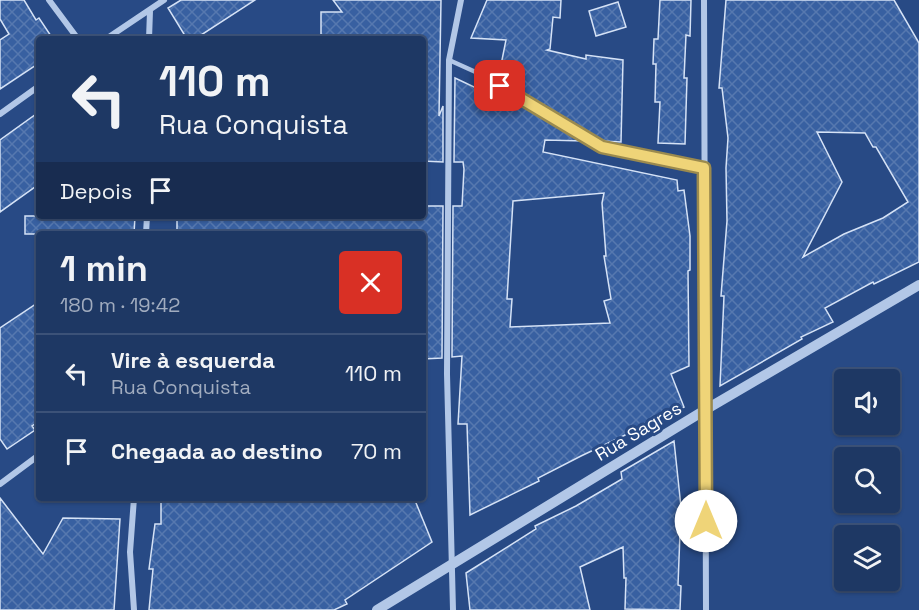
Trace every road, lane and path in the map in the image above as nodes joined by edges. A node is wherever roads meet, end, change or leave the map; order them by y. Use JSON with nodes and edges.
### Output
{"nodes":[{"id":1,"x":49,"y":0,"type":"edge"},
{"id":2,"x":164,"y":0,"type":"edge"},
{"id":3,"x":461,"y":0,"type":"edge"},
{"id":4,"x":704,"y":0,"type":"edge"},
{"id":5,"x":150,"y":11,"type":"junction"},
{"id":6,"x":76,"y":36,"type":"edge"},
{"id":7,"x":111,"y":36,"type":"edge"},
{"id":8,"x":149,"y":36,"type":"edge"},
{"id":9,"x":449,"y":60,"type":"junction"},
{"id":10,"x":36,"y":88,"type":"edge"},
{"id":11,"x":0,"y":114,"type":"edge"},
{"id":12,"x":704,"y":168,"type":"junction"},
{"id":13,"x":919,"y":285,"type":"edge"},
{"id":14,"x":705,"y":410,"type":"junction"},
{"id":15,"x":36,"y":457,"type":"edge"},
{"id":16,"x":0,"y":484,"type":"edge"},
{"id":17,"x":134,"y":501,"type":"edge"},
{"id":18,"x":451,"y":564,"type":"junction"},
{"id":19,"x":134,"y":610,"type":"edge"},
{"id":20,"x":377,"y":610,"type":"edge"},
{"id":21,"x":453,"y":610,"type":"edge"},
{"id":22,"x":706,"y":610,"type":"edge"}],
"edges":[{"from":1,"to":6,"type":"street"},
{"from":2,"to":5,"type":"street"},
{"from":3,"to":9,"type":"street"},
{"from":4,"to":12,"type":"street"},
{"from":5,"to":7,"type":"street"},
{"from":5,"to":8,"type":"street"},
{"from":9,"to":12,"type":"lane"},
{"from":9,"to":18,"type":"street"},
{"from":10,"to":11,"type":"street"},
{"from":12,"to":14,"type":"street"},
{"from":13,"to":14,"type":"street","name":"Rua Sagres"},
{"from":14,"to":18,"type":"street","name":"Rua Sagres"},
{"from":14,"to":22,"type":"street"},
{"from":15,"to":16,"type":"street"},
{"from":17,"to":19,"type":"street"},
{"from":18,"to":20,"type":"street","name":"Rua Sagres"},
{"from":18,"to":21,"type":"street"}]}
